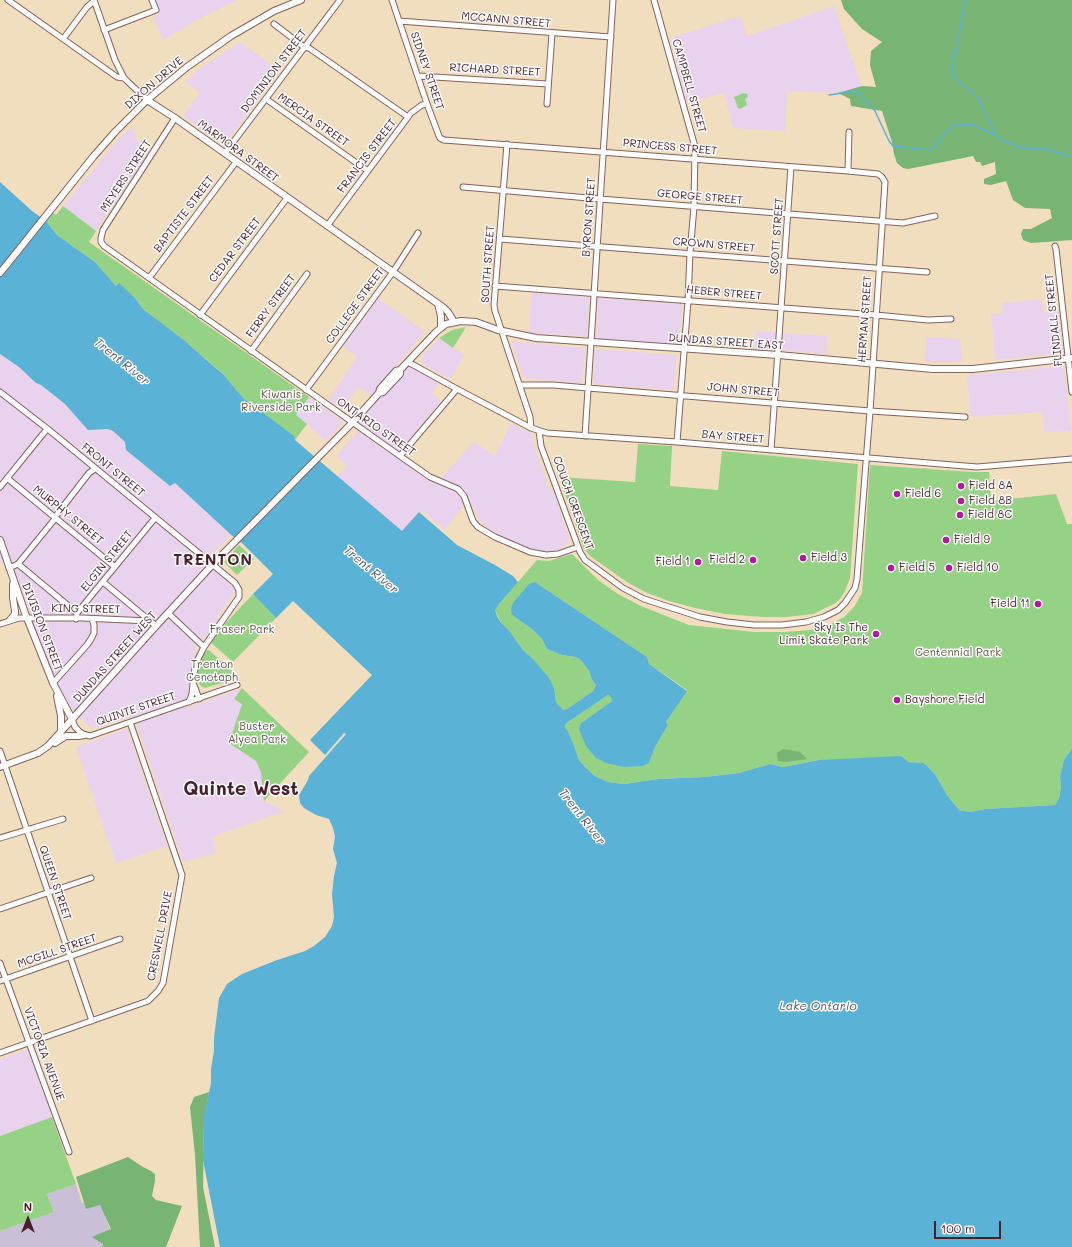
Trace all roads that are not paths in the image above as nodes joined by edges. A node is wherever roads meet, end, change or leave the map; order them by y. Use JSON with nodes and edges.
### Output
{"nodes":[{"id":1,"x":8,"y":0,"type":"edge"},
{"id":2,"x":94,"y":0,"type":"edge"},
{"id":3,"x":152,"y":0,"type":"edge"},
{"id":4,"x":301,"y":0,"type":"edge"},
{"id":5,"x":340,"y":0,"type":"edge"},
{"id":6,"x":392,"y":0,"type":"edge"},
{"id":7,"x":615,"y":0,"type":"edge"},
{"id":8,"x":654,"y":0,"type":"edge"},
{"id":9,"x":399,"y":21,"type":"junction"},
{"id":10,"x":274,"y":24,"type":"dead end"},
{"id":11,"x":104,"y":30,"type":"junction"},
{"id":12,"x":552,"y":34,"type":"junction"},
{"id":13,"x":611,"y":37,"type":"junction"},
{"id":14,"x":63,"y":39,"type":"junction"},
{"id":15,"x":304,"y":47,"type":"junction"},
{"id":16,"x":418,"y":76,"type":"junction"},
{"id":17,"x":124,"y":78,"type":"junction"},
{"id":18,"x":548,"y":84,"type":"junction"},
{"id":19,"x":266,"y":99,"type":"junction"},
{"id":20,"x":147,"y":100,"type":"junction"},
{"id":21,"x":427,"y":104,"type":"junction"},
{"id":22,"x":547,"y":104,"type":"dead end"},
{"id":23,"x":408,"y":117,"type":"junction"},
{"id":24,"x":175,"y":118,"type":"junction"},
{"id":25,"x":848,"y":132,"type":"dead end"},
{"id":26,"x":449,"y":141,"type":"joint"},
{"id":27,"x":507,"y":144,"type":"junction"},
{"id":28,"x":603,"y":152,"type":"junction"},
{"id":29,"x":225,"y":153,"type":"junction"},
{"id":30,"x":696,"y":160,"type":"junction"},
{"id":31,"x":236,"y":162,"type":"junction"},
{"id":32,"x":791,"y":167,"type":"junction"},
{"id":33,"x":368,"y":171,"type":"junction"},
{"id":34,"x":848,"y":171,"type":"junction"},
{"id":35,"x":885,"y":182,"type":"joint"},
{"id":36,"x":463,"y":187,"type":"dead end"},
{"id":37,"x":503,"y":190,"type":"junction"},
{"id":38,"x":287,"y":198,"type":"junction"},
{"id":39,"x":600,"y":200,"type":"junction"},
{"id":40,"x":694,"y":207,"type":"junction"},
{"id":41,"x":788,"y":214,"type":"junction"},
{"id":42,"x":936,"y":216,"type":"dead end"},
{"id":43,"x":882,"y":222,"type":"junction"},
{"id":44,"x":327,"y":226,"type":"junction"},
{"id":45,"x":418,"y":233,"type":"dead end"},
{"id":46,"x":500,"y":239,"type":"junction"},
{"id":47,"x":104,"y":246,"type":"joint"},
{"id":48,"x":1055,"y":246,"type":"dead end"},
{"id":49,"x":597,"y":247,"type":"junction"},
{"id":50,"x":690,"y":253,"type":"junction"},
{"id":51,"x":785,"y":261,"type":"junction"},
{"id":52,"x":879,"y":268,"type":"junction"},
{"id":53,"x":393,"y":272,"type":"junction"},
{"id":54,"x":927,"y":272,"type":"dead end"},
{"id":55,"x":0,"y":273,"type":"edge"},
{"id":56,"x":307,"y":274,"type":"dead end"},
{"id":57,"x":148,"y":278,"type":"junction"},
{"id":58,"x":495,"y":286,"type":"junction"},
{"id":59,"x":594,"y":293,"type":"junction"},
{"id":60,"x":688,"y":301,"type":"junction"},
{"id":61,"x":438,"y":304,"type":"junction"},
{"id":62,"x":782,"y":308,"type":"junction"},
{"id":63,"x":200,"y":315,"type":"junction"},
{"id":64,"x":876,"y":315,"type":"junction"},
{"id":65,"x":951,"y":319,"type":"dead end"},
{"id":66,"x":454,"y":322,"type":"junction"},
{"id":67,"x":441,"y":328,"type":"junction"},
{"id":68,"x":502,"y":331,"type":"junction"},
{"id":69,"x":591,"y":342,"type":"junction"},
{"id":70,"x":684,"y":349,"type":"junction"},
{"id":71,"x":250,"y":350,"type":"junction"},
{"id":72,"x":778,"y":355,"type":"junction"},
{"id":73,"x":1070,"y":359,"type":"edge"},
{"id":74,"x":408,"y":362,"type":"junction"},
{"id":75,"x":872,"y":363,"type":"junction"},
{"id":76,"x":520,"y":385,"type":"junction"},
{"id":77,"x":588,"y":388,"type":"junction"},
{"id":78,"x":457,"y":389,"type":"junction"},
{"id":79,"x":306,"y":390,"type":"junction"},
{"id":80,"x":0,"y":392,"type":"edge"},
{"id":81,"x":1072,"y":392,"type":"edge"},
{"id":82,"x":681,"y":395,"type":"junction"},
{"id":83,"x":774,"y":403,"type":"junction"},
{"id":84,"x":870,"y":410,"type":"junction"},
{"id":85,"x":965,"y":416,"type":"dead end"},
{"id":86,"x":352,"y":423,"type":"junction"},
{"id":87,"x":531,"y":428,"type":"junction"},
{"id":88,"x":47,"y":429,"type":"junction"},
{"id":89,"x":539,"y":431,"type":"junction"},
{"id":90,"x":585,"y":436,"type":"junction"},
{"id":91,"x":677,"y":442,"type":"junction"},
{"id":92,"x":771,"y":450,"type":"junction"},
{"id":93,"x":400,"y":456,"type":"junction"},
{"id":94,"x":866,"y":458,"type":"junction"},
{"id":95,"x":1072,"y":459,"type":"edge"},
{"id":96,"x":95,"y":468,"type":"junction"},
{"id":97,"x":7,"y":478,"type":"junction"},
{"id":98,"x":0,"y":481,"type":"edge"},
{"id":99,"x":0,"y":487,"type":"edge"},
{"id":100,"x":55,"y":516,"type":"junction"},
{"id":101,"x":155,"y":518,"type":"junction"},
{"id":102,"x":0,"y":540,"type":"edge"},
{"id":103,"x":233,"y":543,"type":"joint"},
{"id":104,"x":578,"y":548,"type":"junction"},
{"id":105,"x":18,"y":564,"type":"junction"},
{"id":106,"x":213,"y":564,"type":"junction"},
{"id":107,"x":115,"y":567,"type":"junction"},
{"id":108,"x":9,"y":568,"type":"junction"},
{"id":109,"x":13,"y":579,"type":"junction"},
{"id":110,"x":103,"y":582,"type":"junction"},
{"id":111,"x":77,"y":613,"type":"junction"},
{"id":112,"x":168,"y":613,"type":"junction"},
{"id":113,"x":27,"y":618,"type":"junction"},
{"id":114,"x":76,"y":619,"type":"junction"},
{"id":115,"x":92,"y":619,"type":"junction"},
{"id":116,"x":10,"y":620,"type":"junction"},
{"id":117,"x":149,"y":621,"type":"junction"},
{"id":118,"x":0,"y":624,"type":"edge"},
{"id":119,"x":156,"y":626,"type":"junction"},
{"id":120,"x":204,"y":647,"type":"junction"},
{"id":121,"x":192,"y":682,"type":"junction"},
{"id":122,"x":53,"y":683,"type":"junction"},
{"id":123,"x":237,"y":685,"type":"dead end"},
{"id":124,"x":56,"y":690,"type":"junction"},
{"id":125,"x":199,"y":699,"type":"junction"},
{"id":126,"x":189,"y":702,"type":"junction"},
{"id":127,"x":72,"y":719,"type":"junction"},
{"id":128,"x":130,"y":722,"type":"junction"},
{"id":129,"x":61,"y":732,"type":"junction"},
{"id":130,"x":84,"y":735,"type":"junction"},
{"id":131,"x":48,"y":746,"type":"junction"},
{"id":132,"x":0,"y":751,"type":"edge"},
{"id":133,"x":2,"y":766,"type":"edge"},
{"id":134,"x":63,"y":819,"type":"dead end"},
{"id":135,"x":27,"y":830,"type":"junction"},
{"id":136,"x":0,"y":838,"type":"edge"},
{"id":137,"x":91,"y":878,"type":"dead end"},
{"id":138,"x":49,"y":893,"type":"junction"},
{"id":139,"x":0,"y":910,"type":"edge"},
{"id":140,"x":120,"y":939,"type":"dead end"},
{"id":141,"x":70,"y":957,"type":"junction"},
{"id":142,"x":0,"y":963,"type":"edge"},
{"id":143,"x":3,"y":980,"type":"edge"},
{"id":144,"x":92,"y":1021,"type":"junction"},
{"id":145,"x":29,"y":1043,"type":"junction"},
{"id":146,"x":0,"y":1053,"type":"edge"},
{"id":147,"x":69,"y":1152,"type":"dead end"}],
"edges":[{"from":1,"to":14,"type":"street","name":"MARMORA STREET"},
{"from":2,"to":11,"type":"street"},
{"from":2,"to":14,"type":"street"},
{"from":3,"to":11,"type":"street"},
{"from":4,"to":20,"type":"main road","name":"DIXON DRIVE"},
{"from":5,"to":15,"type":"street","name":"DOMINION STREET"},
{"from":6,"to":9,"type":"street","name":"SIDNEY STREET"},
{"from":7,"to":13,"type":"street","name":"BYRON STREET"},
{"from":8,"to":30,"type":"street","name":"CAMPBELL STREET"},
{"from":9,"to":12,"type":"street","name":"MCCANN STREET"},
{"from":9,"to":16,"type":"street","name":"SIDNEY STREET"},
{"from":10,"to":15,"type":"street"},
{"from":11,"to":17,"type":"street"},
{"from":12,"to":13,"type":"street","name":"MCCANN STREET"},
{"from":12,"to":18,"type":"street"},
{"from":13,"to":28,"type":"street","name":"BYRON STREET"},
{"from":14,"to":17,"type":"street","name":"MARMORA STREET"},
{"from":15,"to":19,"type":"street","name":"DOMINION STREET"},
{"from":15,"to":23,"type":"street"},
{"from":16,"to":18,"type":"street","name":"RICHARD STREET"},
{"from":16,"to":21,"type":"street","name":"SIDNEY STREET"},
{"from":17,"to":20,"type":"street","name":"MARMORA STREET"},
{"from":18,"to":22,"type":"street"},
{"from":19,"to":29,"type":"street","name":"DOMINION STREET"},
{"from":19,"to":33,"type":"street","name":"MERCIA STREET"},
{"from":20,"to":24,"type":"main road","name":"MARMORA STREET"},
{"from":20,"to":55,"type":"main road","name":"DIXON DRIVE"},
{"from":21,"to":23,"type":"street","name":"FRANCIS STREET"},
{"from":21,"to":26,"type":"street","name":"SIDNEY STREET"},
{"from":23,"to":33,"type":"street","name":"FRANCIS STREET"},
{"from":24,"to":29,"type":"main road","name":"MARMORA STREET"},
{"from":24,"to":47,"type":"street","name":"MEYERS STREET"},
{"from":25,"to":34,"type":"street"},
{"from":26,"to":27,"type":"street","name":"PRINCESS STREET"},
{"from":27,"to":28,"type":"street","name":"PRINCESS STREET"},
{"from":27,"to":37,"type":"street","name":"SOUTH STREET"},
{"from":28,"to":30,"type":"street","name":"PRINCESS STREET"},
{"from":28,"to":39,"type":"street","name":"BYRON STREET"},
{"from":29,"to":31,"type":"main road","name":"MARMORA STREET"},
{"from":30,"to":32,"type":"street","name":"PRINCESS STREET"},
{"from":30,"to":40,"type":"street","name":"CAMPBELL STREET"},
{"from":31,"to":38,"type":"main road","name":"MARMORA STREET"},
{"from":31,"to":57,"type":"street","name":"BAPTISTE STREET"},
{"from":32,"to":34,"type":"street","name":"PRINCESS STREET"},
{"from":32,"to":41,"type":"street","name":"SCOTT STREET"},
{"from":33,"to":44,"type":"street","name":"FRANCIS STREET"},
{"from":34,"to":35,"type":"street","name":"PRINCESS STREET"},
{"from":35,"to":43,"type":"street","name":"HERMAN STREET"},
{"from":36,"to":37,"type":"street","name":"GEORGE STREET"},
{"from":37,"to":39,"type":"street","name":"GEORGE STREET"},
{"from":37,"to":46,"type":"street","name":"SOUTH STREET"},
{"from":38,"to":44,"type":"main road","name":"MARMORA STREET"},
{"from":38,"to":63,"type":"street","name":"CEDAR STREET"},
{"from":39,"to":40,"type":"street","name":"GEORGE STREET"},
{"from":39,"to":49,"type":"street","name":"BYRON STREET"},
{"from":40,"to":41,"type":"street","name":"GEORGE STREET"},
{"from":40,"to":50,"type":"street","name":"CAMPBELL STREET"},
{"from":41,"to":43,"type":"street","name":"GEORGE STREET"},
{"from":41,"to":51,"type":"street","name":"SCOTT STREET"},
{"from":42,"to":43,"type":"street","name":"GEORGE STREET"},
{"from":43,"to":52,"type":"street","name":"HERMAN STREET"},
{"from":44,"to":53,"type":"main road","name":"MARMORA STREET"},
{"from":45,"to":53,"type":"street","name":"COLLEGE STREET"},
{"from":46,"to":49,"type":"street","name":"CROWN STREET"},
{"from":46,"to":58,"type":"street","name":"SOUTH STREET"},
{"from":47,"to":57,"type":"street","name":"ONTARIO STREET"},
{"from":48,"to":73,"type":"street","name":"FLINDALL STREET"},
{"from":49,"to":50,"type":"street","name":"CROWN STREET"},
{"from":49,"to":59,"type":"street","name":"BYRON STREET"},
{"from":50,"to":51,"type":"street","name":"CROWN STREET"},
{"from":50,"to":60,"type":"street","name":"CAMPBELL STREET"},
{"from":51,"to":52,"type":"street","name":"CROWN STREET"},
{"from":51,"to":62,"type":"street","name":"SCOTT STREET"},
{"from":52,"to":54,"type":"street","name":"CROWN STREET"},
{"from":52,"to":64,"type":"street","name":"HERMAN STREET"},
{"from":53,"to":61,"type":"main road","name":"MARMORA STREET"},
{"from":53,"to":79,"type":"street","name":"COLLEGE STREET"},
{"from":56,"to":71,"type":"street","name":"FERRY STREET"},
{"from":57,"to":63,"type":"street","name":"ONTARIO STREET"},
{"from":58,"to":59,"type":"street","name":"HEBER STREET"},
{"from":58,"to":68,"type":"street","name":"SOUTH STREET"},
{"from":59,"to":60,"type":"street","name":"HEBER STREET"},
{"from":59,"to":69,"type":"street","name":"BYRON STREET"},
{"from":60,"to":62,"type":"street","name":"HEBER STREET"},
{"from":60,"to":70,"type":"street","name":"CAMPBELL STREET"},
{"from":61,"to":66,"type":"main road","name":"MARMORA STREET"},
{"from":61,"to":67,"type":"main road"},
{"from":62,"to":64,"type":"street","name":"HEBER STREET"},
{"from":62,"to":72,"type":"street","name":"SCOTT STREET"},
{"from":63,"to":71,"type":"street","name":"ONTARIO STREET"},
{"from":64,"to":65,"type":"street","name":"HEBER STREET"},
{"from":64,"to":75,"type":"street","name":"HERMAN STREET"},
{"from":66,"to":67,"type":"main road","name":"DUNDAS STREET EAST"},
{"from":66,"to":68,"type":"main road","name":"DUNDAS STREET EAST"},
{"from":67,"to":74,"type":"main road","name":"DUNDAS STREET EAST"},
{"from":68,"to":69,"type":"main road","name":"DUNDAS STREET EAST"},
{"from":68,"to":76,"type":"street","name":"SOUTH STREET"},
{"from":69,"to":70,"type":"main road","name":"DUNDAS STREET EAST"},
{"from":69,"to":77,"type":"street","name":"BYRON STREET"},
{"from":70,"to":72,"type":"main road","name":"DUNDAS STREET EAST"},
{"from":70,"to":82,"type":"street","name":"CAMPBELL STREET"},
{"from":71,"to":79,"type":"street","name":"ONTARIO STREET"},
{"from":72,"to":75,"type":"main road","name":"DUNDAS STREET EAST"},
{"from":72,"to":83,"type":"street","name":"SCOTT STREET"},
{"from":73,"to":75,"type":"main road","name":"DUNDAS STREET EAST"},
{"from":73,"to":81,"type":"street","name":"FLINDALL STREET"},
{"from":74,"to":78,"type":"street","name":"BAY STREET"},
{"from":74,"to":86,"type":"main road","name":"DUNDAS STREET EAST"},
{"from":75,"to":84,"type":"street","name":"HERMAN STREET"},
{"from":76,"to":77,"type":"street","name":"JOHN STREET"},
{"from":76,"to":87,"type":"street","name":"SOUTH STREET"},
{"from":77,"to":82,"type":"street","name":"JOHN STREET"},
{"from":77,"to":90,"type":"street","name":"BYRON STREET"},
{"from":78,"to":87,"type":"street","name":"BAY STREET"},
{"from":78,"to":93,"type":"street"},
{"from":79,"to":86,"type":"street","name":"ONTARIO STREET"},
{"from":80,"to":88,"type":"street","name":"FRONT STREET"},
{"from":82,"to":83,"type":"street","name":"JOHN STREET"},
{"from":82,"to":91,"type":"street","name":"CAMPBELL STREET"},
{"from":83,"to":84,"type":"street","name":"JOHN STREET"},
{"from":83,"to":92,"type":"street","name":"SCOTT STREET"},
{"from":84,"to":85,"type":"street","name":"JOHN STREET"},
{"from":84,"to":94,"type":"street","name":"HERMAN STREET"},
{"from":86,"to":93,"type":"street","name":"ONTARIO STREET"},
{"from":86,"to":103,"type":"main road","name":"DUNDAS STREET EAST"},
{"from":87,"to":89,"type":"street","name":"BAY STREET"},
{"from":88,"to":96,"type":"street","name":"FRONT STREET"},
{"from":88,"to":97,"type":"street"},
{"from":89,"to":90,"type":"street","name":"BAY STREET"},
{"from":89,"to":104,"type":"street","name":"COUCH CRESCENT"},
{"from":90,"to":91,"type":"street","name":"BAY STREET"},
{"from":91,"to":92,"type":"street","name":"BAY STREET"},
{"from":92,"to":94,"type":"street","name":"BAY STREET"},
{"from":93,"to":104,"type":"street","name":"ONTARIO STREET"},
{"from":94,"to":95,"type":"street","name":"BAY STREET"},
{"from":94,"to":104,"type":"street","name":"COUCH CRESCENT"},
{"from":96,"to":100,"type":"street"},
{"from":96,"to":101,"type":"street","name":"FRONT STREET"},
{"from":97,"to":98,"type":"street"},
{"from":97,"to":99,"type":"street"},
{"from":97,"to":100,"type":"street","name":"MURPHY STREET"},
{"from":100,"to":105,"type":"street"},
{"from":100,"to":107,"type":"street","name":"MURPHY STREET"},
{"from":101,"to":106,"type":"street","name":"FRONT STREET"},
{"from":101,"to":107,"type":"street","name":"ELGIN STREET"},
{"from":102,"to":108,"type":"main road","name":"DIVISION STREET"},
{"from":103,"to":106,"type":"main road","name":"DUNDAS STREET WEST"},
{"from":105,"to":108,"type":"street"},
{"from":105,"to":111,"type":"street"},
{"from":106,"to":112,"type":"main road","name":"DUNDAS STREET WEST"},
{"from":106,"to":120,"type":"street","name":"FRONT STREET"},
{"from":107,"to":110,"type":"street","name":"ELGIN STREET"},
{"from":108,"to":109,"type":"main road","name":"DIVISION STREET"},
{"from":109,"to":113,"type":"main road","name":"DIVISION STREET"},
{"from":109,"to":116,"type":"main road"},
{"from":110,"to":111,"type":"street","name":"ELGIN STREET"},
{"from":110,"to":117,"type":"street"},
{"from":111,"to":114,"type":"street"},
{"from":112,"to":119,"type":"main road","name":"DUNDAS STREET WEST"},
{"from":112,"to":120,"type":"street"},
{"from":113,"to":114,"type":"street","name":"KING STREET"},
{"from":113,"to":116,"type":"street","name":"KING STREET"},
{"from":113,"to":122,"type":"main road","name":"DIVISION STREET"},
{"from":114,"to":115,"type":"street","name":"KING STREET"},
{"from":115,"to":117,"type":"street","name":"KING STREET"},
{"from":115,"to":122,"type":"street"},
{"from":116,"to":118,"type":"street","name":"KING STREET"},
{"from":117,"to":119,"type":"street"},
{"from":119,"to":127,"type":"main road","name":"DUNDAS STREET WEST"},
{"from":120,"to":121,"type":"street"},
{"from":121,"to":125,"type":"street"},
{"from":121,"to":126,"type":"street"},
{"from":122,"to":124,"type":"main road","name":"DIVISION STREET"},
{"from":123,"to":125,"type":"street","name":"QUINTE STREET"},
{"from":124,"to":127,"type":"main road","name":"DIVISION STREET"},
{"from":124,"to":129,"type":"main road"},
{"from":125,"to":126,"type":"street","name":"QUINTE STREET"},
{"from":126,"to":128,"type":"street","name":"QUINTE STREET"},
{"from":127,"to":129,"type":"main road","name":"DUNDAS STREET WEST"},
{"from":127,"to":130,"type":"street"},
{"from":128,"to":130,"type":"street","name":"QUINTE STREET"},
{"from":128,"to":144,"type":"street","name":"CRESWELL DRIVE"},
{"from":129,"to":131,"type":"main road","name":"DUNDAS STREET WEST"},
{"from":130,"to":131,"type":"main road"},
{"from":131,"to":133,"type":"main road","name":"DUNDAS STREET WEST"},
{"from":132,"to":133,"type":"street","name":"QUEEN STREET"},
{"from":133,"to":135,"type":"street","name":"QUEEN STREET"},
{"from":134,"to":135,"type":"street"},
{"from":135,"to":136,"type":"street"},
{"from":135,"to":138,"type":"street","name":"QUEEN STREET"},
{"from":137,"to":138,"type":"street"},
{"from":138,"to":139,"type":"street"},
{"from":138,"to":141,"type":"street","name":"QUEEN STREET"},
{"from":140,"to":141,"type":"street","name":"MCGILL STREET"},
{"from":141,"to":143,"type":"street","name":"MCGILL STREET"},
{"from":141,"to":144,"type":"street","name":"QUEEN STREET"},
{"from":142,"to":143,"type":"street","name":"VICTORIA AVENUE"},
{"from":143,"to":145,"type":"street","name":"VICTORIA AVENUE"},
{"from":144,"to":145,"type":"street","name":"CRESWELL DRIVE"},
{"from":145,"to":146,"type":"street","name":"CRESWELL DRIVE"},
{"from":145,"to":147,"type":"street","name":"VICTORIA AVENUE"}]}
